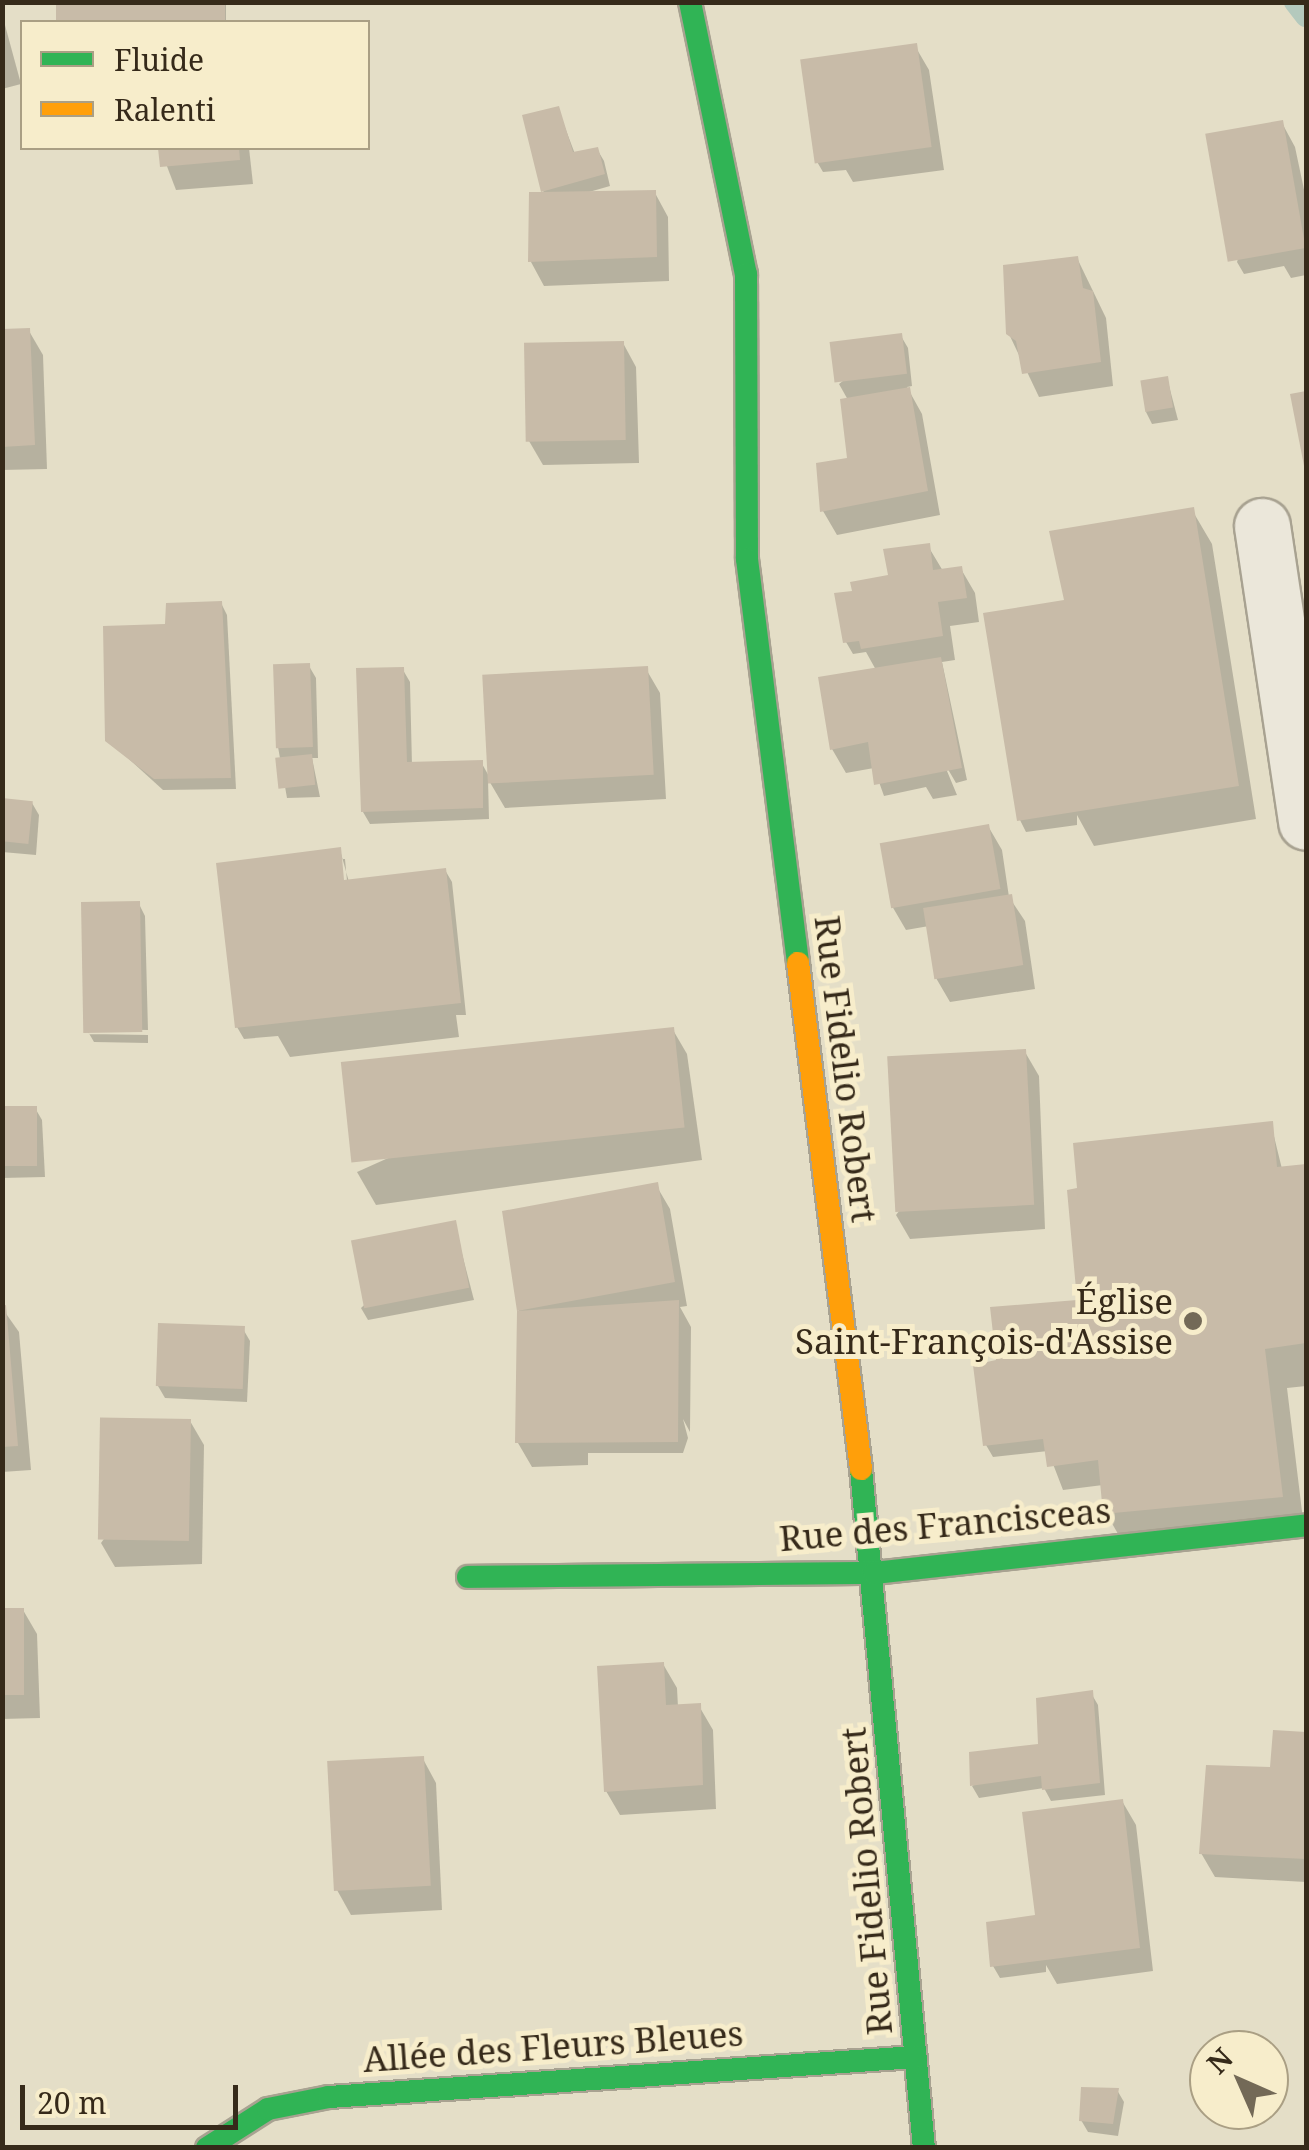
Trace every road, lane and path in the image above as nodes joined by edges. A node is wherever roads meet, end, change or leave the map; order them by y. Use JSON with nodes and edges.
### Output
{"nodes":[{"id":1,"x":690,"y":2,"type":"edge"},
{"id":2,"x":1262,"y":526,"type":"dead end"},
{"id":3,"x":1306,"y":822,"type":"edge"},
{"id":4,"x":1306,"y":1526,"type":"edge"},
{"id":5,"x":874,"y":1573,"type":"junction"},
{"id":6,"x":468,"y":1577,"type":"dead end"},
{"id":7,"x":916,"y":2056,"type":"junction"},
{"id":8,"x":207,"y":2148,"type":"edge"},
{"id":9,"x":924,"y":2148,"type":"edge"}],
"edges":[{"from":1,"to":5,"type":"street","name":"Rue Fidelio Robert"},
{"from":2,"to":3,"type":"street"},
{"from":4,"to":5,"type":"street","name":"Rue des Francisceas"},
{"from":5,"to":6,"type":"street","name":"Rue des Francisceas"},
{"from":5,"to":7,"type":"street","name":"Rue Fidelio Robert"},
{"from":7,"to":8,"type":"street","name":"Allée des Fleurs Bleues"},
{"from":7,"to":9,"type":"street","name":"Rue Fidelio Robert"}]}
